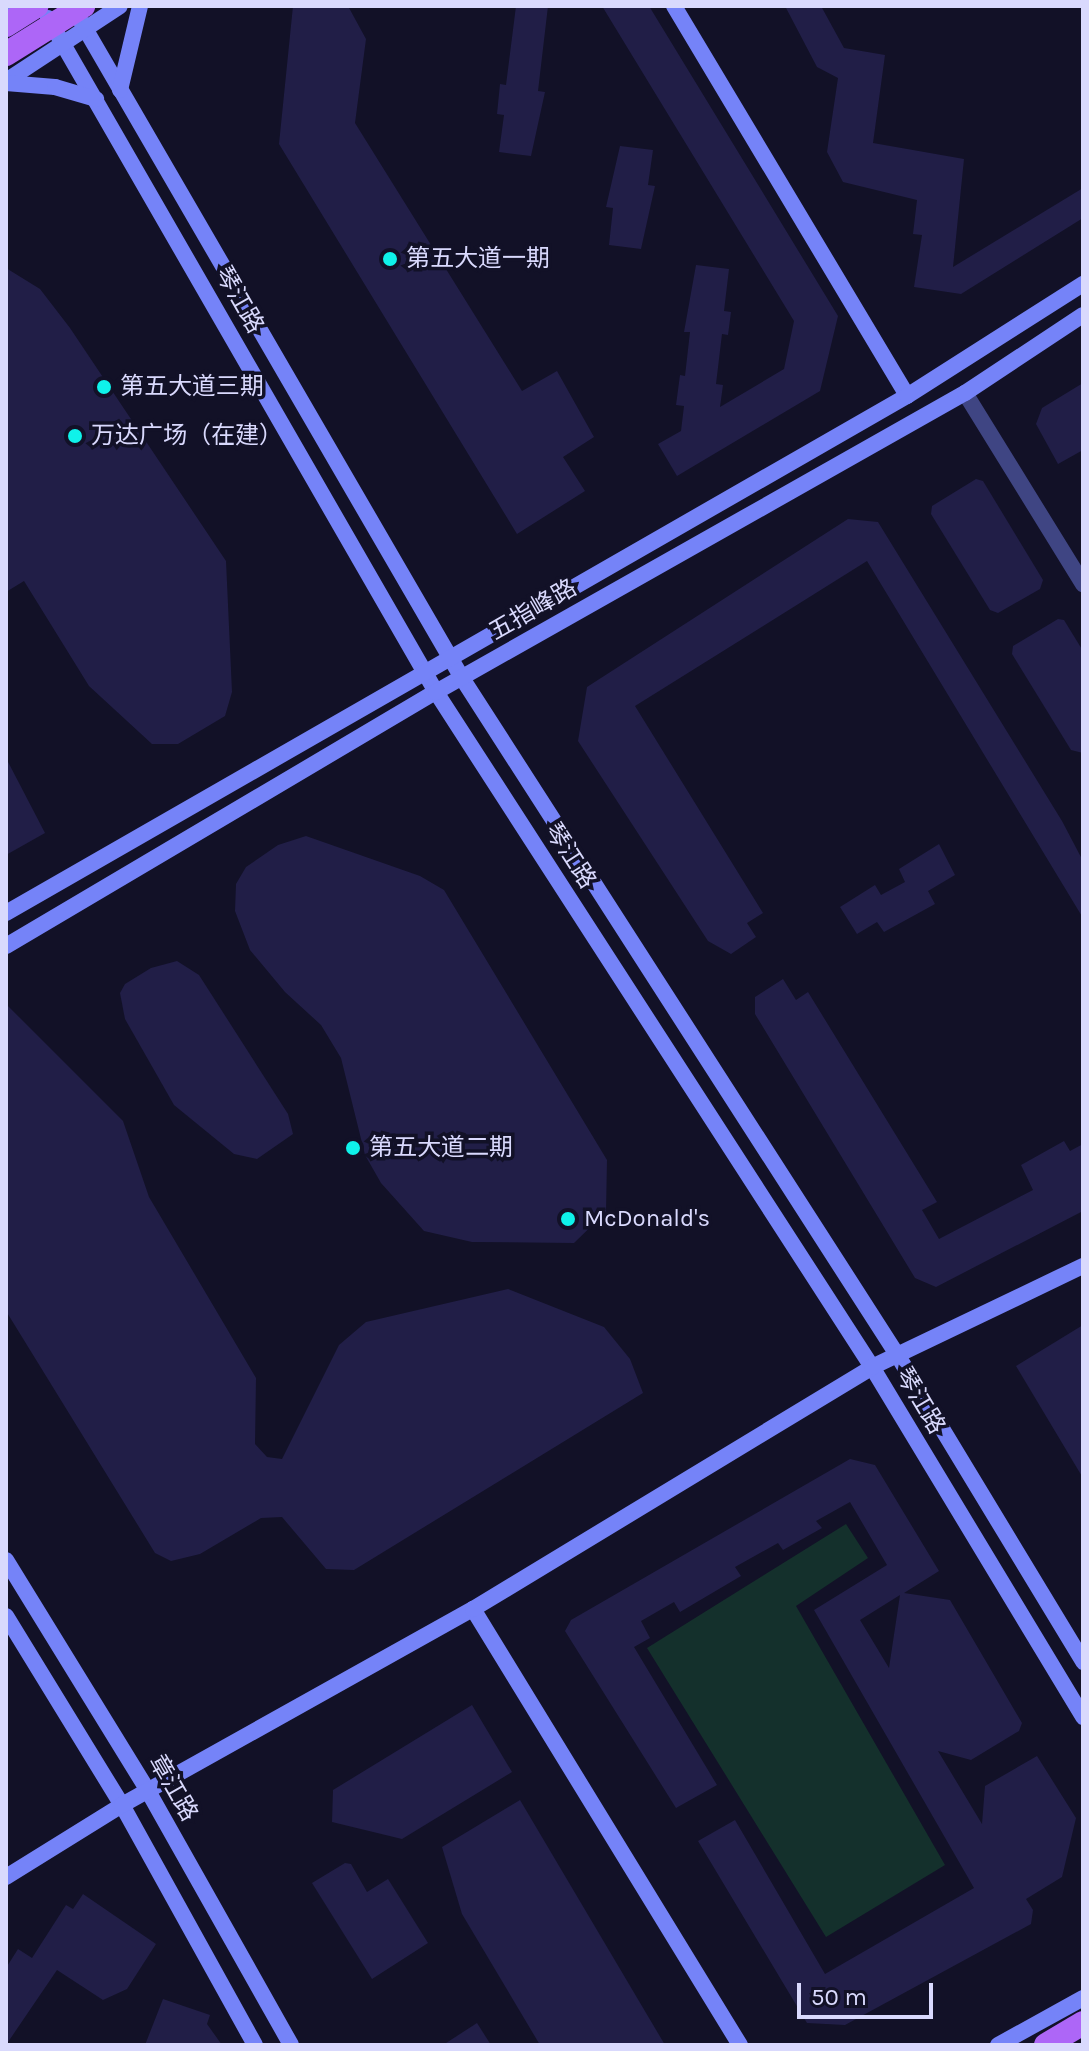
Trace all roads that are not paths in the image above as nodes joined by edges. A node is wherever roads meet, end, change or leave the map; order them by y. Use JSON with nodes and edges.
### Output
{"nodes":[{"id":1,"x":12,"y":6,"type":"edge"},
{"id":2,"x":120,"y":6,"type":"edge"},
{"id":3,"x":140,"y":6,"type":"edge"},
{"id":4,"x":674,"y":6,"type":"edge"},
{"id":5,"x":6,"y":10,"type":"edge"},
{"id":6,"x":78,"y":13,"type":"edge"},
{"id":7,"x":48,"y":20,"type":"edge"},
{"id":8,"x":6,"y":25,"type":"edge"},
{"id":9,"x":6,"y":54,"type":"edge"},
{"id":10,"x":6,"y":82,"type":"edge"},
{"id":11,"x":120,"y":90,"type":"junction"},
{"id":12,"x":96,"y":99,"type":"junction"},
{"id":13,"x":1083,"y":284,"type":"edge"},
{"id":14,"x":1083,"y":315,"type":"edge"},
{"id":15,"x":965,"y":393,"type":"junction"},
{"id":16,"x":907,"y":396,"type":"junction"},
{"id":17,"x":1083,"y":584,"type":"edge"},
{"id":18,"x":449,"y":656,"type":"junction"},
{"id":19,"x":424,"y":670,"type":"junction"},
{"id":20,"x":462,"y":678,"type":"junction"},
{"id":21,"x":436,"y":692,"type":"junction"},
{"id":22,"x":6,"y":913,"type":"edge"},
{"id":23,"x":6,"y":946,"type":"edge"},
{"id":24,"x":1083,"y":1266,"type":"edge"},
{"id":25,"x":898,"y":1356,"type":"junction"},
{"id":26,"x":872,"y":1367,"type":"junction"},
{"id":27,"x":6,"y":1560,"type":"edge"},
{"id":28,"x":473,"y":1609,"type":"junction"},
{"id":29,"x":6,"y":1616,"type":"edge"},
{"id":30,"x":1083,"y":1662,"type":"edge"},
{"id":31,"x":1083,"y":1717,"type":"edge"},
{"id":32,"x":148,"y":1791,"type":"junction"},
{"id":33,"x":122,"y":1805,"type":"junction"},
{"id":34,"x":6,"y":1877,"type":"edge"},
{"id":35,"x":1083,"y":1998,"type":"edge"},
{"id":36,"x":1083,"y":2023,"type":"edge"},
{"id":37,"x":255,"y":2045,"type":"edge"},
{"id":38,"x":291,"y":2045,"type":"edge"},
{"id":39,"x":740,"y":2045,"type":"edge"},
{"id":40,"x":998,"y":2045,"type":"edge"},
{"id":41,"x":1046,"y":2045,"type":"edge"}],
"edges":[{"from":1,"to":5,"type":"main road"},
{"from":2,"to":6,"type":"main road"},
{"from":3,"to":11,"type":"main road"},
{"from":4,"to":16,"type":"main road"},
{"from":6,"to":7,"type":"main road"},
{"from":6,"to":11,"type":"main road","name":"琴江路"},
{"from":7,"to":8,"type":"main road"},
{"from":7,"to":9,"type":"main road"},
{"from":7,"to":10,"type":"main road"},
{"from":7,"to":12,"type":"main road","name":"琴江路"},
{"from":10,"to":12,"type":"main road"},
{"from":11,"to":18,"type":"main road","name":"琴江路"},
{"from":12,"to":19,"type":"main road","name":"琴江路"},
{"from":13,"to":16,"type":"main road","name":"五指峰路"},
{"from":14,"to":15,"type":"main road","name":"五指峰路"},
{"from":15,"to":17,"type":"street"},
{"from":15,"to":20,"type":"main road","name":"五指峰路"},
{"from":16,"to":18,"type":"main road","name":"五指峰路"},
{"from":18,"to":19,"type":"main road","name":"五指峰路"},
{"from":18,"to":20,"type":"main road","name":"琴江路"},
{"from":19,"to":21,"type":"main road","name":"琴江路"},
{"from":19,"to":22,"type":"main road","name":"五指峰路"},
{"from":20,"to":21,"type":"main road","name":"五指峰路"},
{"from":20,"to":25,"type":"main road","name":"琴江路"},
{"from":21,"to":23,"type":"main road","name":"五指峰路"},
{"from":21,"to":26,"type":"main road","name":"琴江路"},
{"from":24,"to":25,"type":"main road"},
{"from":25,"to":26,"type":"main road"},
{"from":25,"to":30,"type":"main road","name":"琴江路"},
{"from":26,"to":28,"type":"main road"},
{"from":26,"to":31,"type":"main road","name":"琴江路"},
{"from":27,"to":32,"type":"main road","name":"章江路"},
{"from":28,"to":32,"type":"main road"},
{"from":28,"to":39,"type":"main road"},
{"from":29,"to":33,"type":"main road"},
{"from":32,"to":33,"type":"main road"},
{"from":32,"to":38,"type":"main road","name":"章江路"},
{"from":33,"to":34,"type":"main road"},
{"from":33,"to":37,"type":"main road"},
{"from":35,"to":40,"type":"main road"},
{"from":36,"to":41,"type":"main road"}]}
